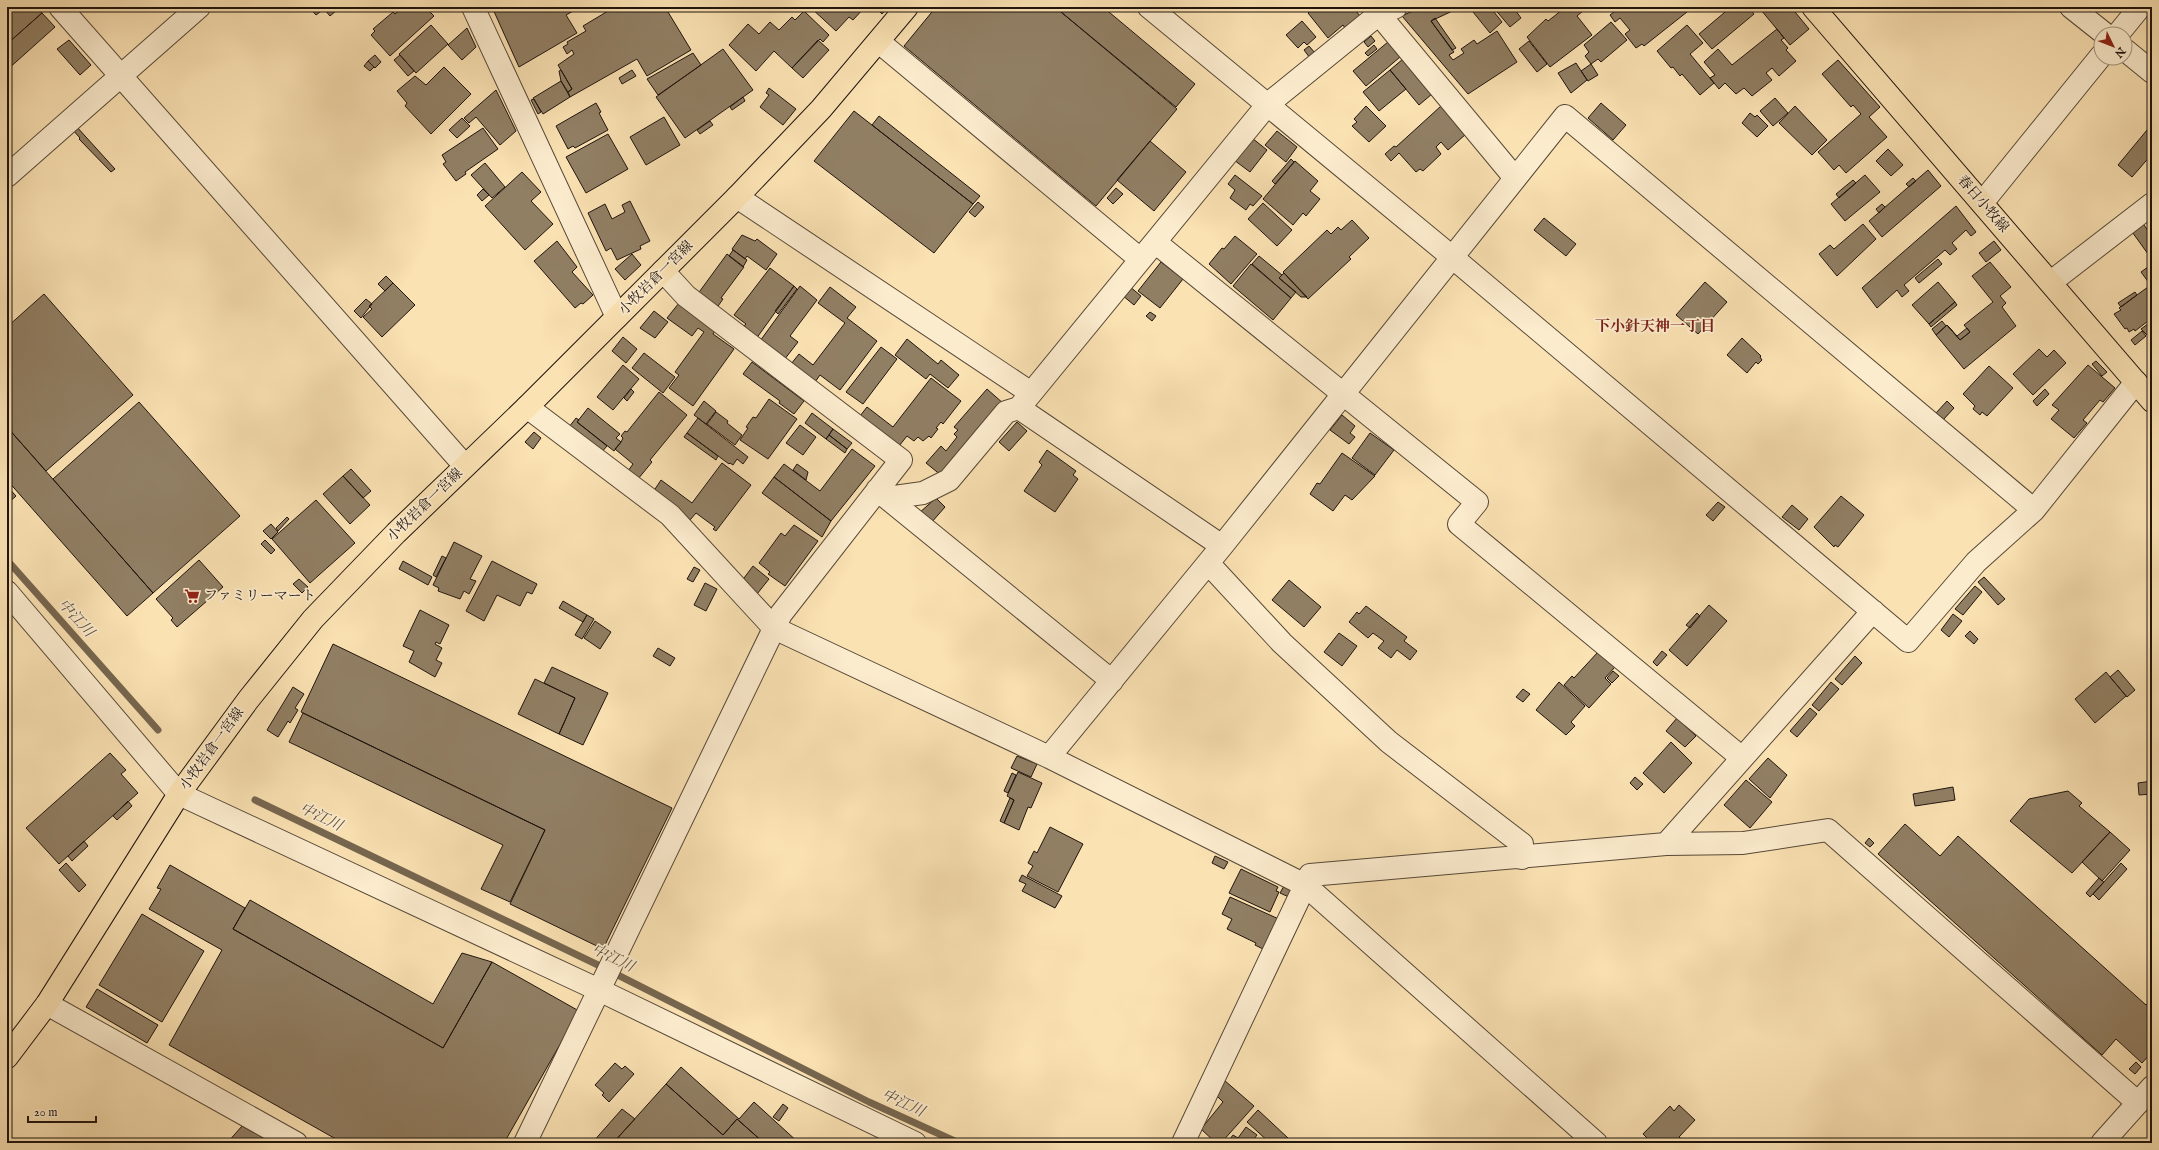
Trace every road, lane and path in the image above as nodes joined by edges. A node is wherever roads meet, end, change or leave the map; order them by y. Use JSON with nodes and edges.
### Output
{"nodes":[{"id":1,"x":60,"y":7,"type":"edge"},
{"id":2,"x":199,"y":7,"type":"edge"},
{"id":3,"x":473,"y":7,"type":"edge"},
{"id":4,"x":907,"y":7,"type":"edge"},
{"id":5,"x":1149,"y":7,"type":"edge"},
{"id":6,"x":1813,"y":7,"type":"edge"},
{"id":7,"x":2071,"y":7,"type":"edge"},
{"id":8,"x":2140,"y":7,"type":"edge"},
{"id":9,"x":1383,"y":9,"type":"edge"},
{"id":10,"x":2095,"y":26,"type":"edge"},
{"id":11,"x":2125,"y":26,"type":"edge"},
{"id":12,"x":879,"y":42,"type":"junction"},
{"id":13,"x":2133,"y":57,"type":"edge"},
{"id":14,"x":2093,"y":66,"type":"edge"},
{"id":15,"x":2152,"y":72,"type":"edge"},
{"id":16,"x":120,"y":76,"type":"junction"},
{"id":17,"x":1268,"y":104,"type":"junction"},
{"id":18,"x":7,"y":176,"type":"edge"},
{"id":19,"x":1515,"y":178,"type":"junction"},
{"id":20,"x":737,"y":197,"type":"junction"},
{"id":21,"x":1982,"y":202,"type":"junction"},
{"id":22,"x":2152,"y":204,"type":"edge"},
{"id":23,"x":1155,"y":242,"type":"junction"},
{"id":24,"x":1452,"y":257,"type":"junction"},
{"id":25,"x":1140,"y":260,"type":"junction"},
{"id":26,"x":663,"y":271,"type":"junction"},
{"id":27,"x":2051,"y":282,"type":"junction"},
{"id":28,"x":617,"y":317,"type":"junction"},
{"id":29,"x":2136,"y":382,"type":"junction"},
{"id":30,"x":1343,"y":394,"type":"junction"},
{"id":31,"x":1025,"y":401,"type":"junction"},
{"id":32,"x":2152,"y":401,"type":"edge"},
{"id":33,"x":527,"y":407,"type":"junction"},
{"id":34,"x":465,"y":466,"type":"junction"},
{"id":35,"x":882,"y":494,"type":"junction"},
{"id":36,"x":2034,"y":510,"type":"junction"},
{"id":37,"x":1222,"y":546,"type":"junction"},
{"id":38,"x":1208,"y":563,"type":"junction"},
{"id":39,"x":7,"y":592,"type":"edge"},
{"id":40,"x":1873,"y":611,"type":"junction"},
{"id":41,"x":774,"y":628,"type":"junction"},
{"id":42,"x":1112,"y":681,"type":"junction"},
{"id":43,"x":1049,"y":757,"type":"junction"},
{"id":44,"x":1742,"y":758,"type":"junction"},
{"id":45,"x":179,"y":794,"type":"junction"},
{"id":46,"x":1666,"y":844,"type":"junction"},
{"id":47,"x":1522,"y":858,"type":"junction"},
{"id":48,"x":1305,"y":885,"type":"junction"},
{"id":49,"x":601,"y":987,"type":"junction"},
{"id":50,"x":46,"y":1004,"type":"junction"},
{"id":51,"x":7,"y":1057,"type":"edge"},
{"id":52,"x":2146,"y":1099,"type":"edge"},
{"id":53,"x":296,"y":1143,"type":"edge"},
{"id":54,"x":526,"y":1143,"type":"edge"},
{"id":55,"x":915,"y":1143,"type":"edge"},
{"id":56,"x":1183,"y":1143,"type":"edge"},
{"id":57,"x":1596,"y":1143,"type":"edge"},
{"id":58,"x":2102,"y":1143,"type":"edge"}],
"edges":[{"from":1,"to":16,"type":"street"},
{"from":2,"to":16,"type":"street"},
{"from":3,"to":28,"type":"street"},
{"from":4,"to":12,"type":"main road","name":"小牧岩倉一宮線"},
{"from":5,"to":17,"type":"street"},
{"from":6,"to":21,"type":"main road","name":"春日小牧線"},
{"from":7,"to":10,"type":"street"},
{"from":8,"to":11,"type":"street"},
{"from":9,"to":17,"type":"street"},
{"from":9,"to":19,"type":"street"},
{"from":12,"to":20,"type":"main road","name":"小牧岩倉一宮線"},
{"from":12,"to":25,"type":"street"},
{"from":13,"to":15,"type":"street"},
{"from":14,"to":21,"type":"street"},
{"from":16,"to":18,"type":"street"},
{"from":16,"to":34,"type":"street"},
{"from":17,"to":23,"type":"street"},
{"from":17,"to":24,"type":"street"},
{"from":19,"to":24,"type":"street"},
{"from":19,"to":36,"type":"street"},
{"from":20,"to":26,"type":"main road","name":"小牧岩倉一宮線"},
{"from":20,"to":31,"type":"street"},
{"from":21,"to":27,"type":"main road","name":"春日小牧線"},
{"from":22,"to":27,"type":"street"},
{"from":23,"to":25,"type":"street"},
{"from":23,"to":30,"type":"street"},
{"from":24,"to":30,"type":"street"},
{"from":24,"to":40,"type":"street"},
{"from":25,"to":31,"type":"street"},
{"from":26,"to":28,"type":"main road","name":"小牧岩倉一宮線"},
{"from":26,"to":35,"type":"street"},
{"from":27,"to":29,"type":"main road","name":"春日小牧線"},
{"from":28,"to":33,"type":"main road","name":"小牧岩倉一宮線"},
{"from":29,"to":32,"type":"main road","name":"春日小牧線"},
{"from":29,"to":36,"type":"street"},
{"from":30,"to":37,"type":"street"},
{"from":30,"to":44,"type":"street"},
{"from":31,"to":35,"type":"street"},
{"from":31,"to":37,"type":"street"},
{"from":33,"to":34,"type":"main road","name":"小牧岩倉一宮線"},
{"from":33,"to":41,"type":"street"},
{"from":34,"to":45,"type":"main road","name":"小牧岩倉一宮線"},
{"from":35,"to":41,"type":"street"},
{"from":35,"to":42,"type":"street"},
{"from":36,"to":40,"type":"street"},
{"from":37,"to":38,"type":"street"},
{"from":38,"to":42,"type":"street"},
{"from":38,"to":47,"type":"street"},
{"from":39,"to":45,"type":"street"},
{"from":40,"to":44,"type":"street"},
{"from":41,"to":43,"type":"street"},
{"from":41,"to":49,"type":"street"},
{"from":42,"to":43,"type":"street"},
{"from":43,"to":48,"type":"street"},
{"from":44,"to":46,"type":"street"},
{"from":45,"to":49,"type":"street"},
{"from":45,"to":50,"type":"main road","name":"小牧岩倉一宮線"},
{"from":46,"to":47,"type":"street"},
{"from":46,"to":52,"type":"street"},
{"from":47,"to":48,"type":"street"},
{"from":48,"to":56,"type":"street"},
{"from":48,"to":57,"type":"street"},
{"from":49,"to":54,"type":"street"},
{"from":49,"to":55,"type":"street"},
{"from":50,"to":51,"type":"main road","name":"小牧岩倉一宮線"},
{"from":50,"to":53,"type":"street"},
{"from":52,"to":58,"type":"street"}]}
